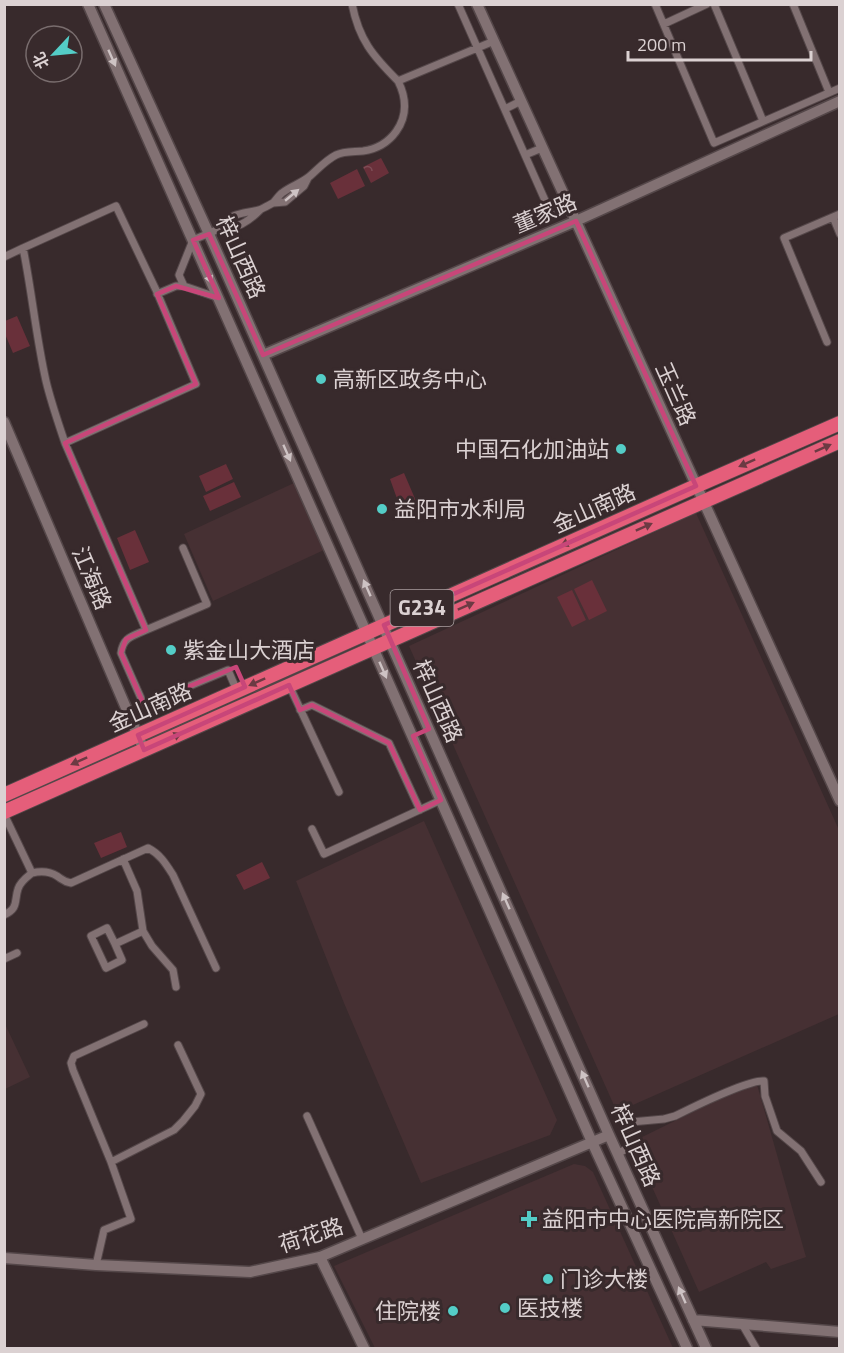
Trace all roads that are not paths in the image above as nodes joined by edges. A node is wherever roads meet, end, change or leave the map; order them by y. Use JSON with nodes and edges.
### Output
{"nodes":[{"id":1,"x":88,"y":4,"type":"edge"},
{"id":2,"x":104,"y":4,"type":"edge"},
{"id":3,"x":352,"y":4,"type":"edge"},
{"id":4,"x":458,"y":4,"type":"edge"},
{"id":5,"x":477,"y":4,"type":"edge"},
{"id":6,"x":656,"y":4,"type":"edge"},
{"id":7,"x":707,"y":4,"type":"edge"},
{"id":8,"x":714,"y":4,"type":"edge"},
{"id":9,"x":794,"y":4,"type":"edge"},
{"id":10,"x":664,"y":24,"type":"junction"},
{"id":11,"x":494,"y":41,"type":"junction"},
{"id":12,"x":477,"y":48,"type":"junction"},
{"id":13,"x":398,"y":81,"type":"junction"},
{"id":14,"x":840,"y":88,"type":"edge"},
{"id":15,"x":829,"y":92,"type":"junction"},
{"id":16,"x":521,"y":101,"type":"junction"},
{"id":17,"x":840,"y":101,"type":"edge"},
{"id":18,"x":504,"y":109,"type":"junction"},
{"id":19,"x":763,"y":121,"type":"junction"},
{"id":20,"x":542,"y":148,"type":"junction"},
{"id":21,"x":525,"y":156,"type":"junction"},
{"id":22,"x":552,"y":216,"type":"dead end"},
{"id":23,"x":836,"y":216,"type":"edge"},
{"id":24,"x":576,"y":221,"type":"junction"},
{"id":25,"x":214,"y":231,"type":"junction"},
{"id":26,"x":840,"y":234,"type":"edge"},
{"id":27,"x":193,"y":240,"type":"junction"},
{"id":28,"x":23,"y":248,"type":"junction"},
{"id":29,"x":4,"y":256,"type":"edge"},
{"id":30,"x":179,"y":275,"type":"junction"},
{"id":31,"x":184,"y":286,"type":"junction"},
{"id":32,"x":156,"y":292,"type":"junction"},
{"id":33,"x":219,"y":298,"type":"junction"},
{"id":34,"x":827,"y":342,"type":"dead end"},
{"id":35,"x":263,"y":355,"type":"junction"},
{"id":36,"x":4,"y":422,"type":"edge"},
{"id":37,"x":840,"y":423,"type":"edge"},
{"id":38,"x":840,"y":441,"type":"edge"},
{"id":39,"x":65,"y":443,"type":"junction"},
{"id":40,"x":775,"y":451,"type":"junction"},
{"id":41,"x":782,"y":466,"type":"junction"},
{"id":42,"x":696,"y":486,"type":"junction"},
{"id":43,"x":703,"y":501,"type":"junction"},
{"id":44,"x":183,"y":548,"type":"dead end"},
{"id":45,"x":383,"y":626,"type":"junction"},
{"id":46,"x":146,"y":630,"type":"junction"},
{"id":47,"x":367,"y":633,"type":"junction"},
{"id":48,"x":390,"y":640,"type":"junction"},
{"id":49,"x":374,"y":647,"type":"junction"},
{"id":50,"x":289,"y":685,"type":"junction"},
{"id":51,"x":237,"y":691,"type":"junction"},
{"id":52,"x":300,"y":710,"type":"junction"},
{"id":53,"x":429,"y":729,"type":"junction"},
{"id":54,"x":138,"y":735,"type":"junction"},
{"id":55,"x":413,"y":736,"type":"junction"},
{"id":56,"x":144,"y":750,"type":"junction"},
{"id":57,"x":339,"y":792,"type":"dead end"},
{"id":58,"x":4,"y":795,"type":"edge"},
{"id":59,"x":441,"y":800,"type":"junction"},
{"id":60,"x":840,"y":801,"type":"edge"},
{"id":61,"x":420,"y":810,"type":"junction"},
{"id":62,"x":4,"y":813,"type":"edge"},
{"id":63,"x":473,"y":828,"type":"junction"},
{"id":64,"x":312,"y":829,"type":"dead end"},
{"id":65,"x":456,"y":835,"type":"junction"},
{"id":66,"x":123,"y":859,"type":"junction"},
{"id":67,"x":32,"y":873,"type":"junction"},
{"id":68,"x":4,"y":915,"type":"edge"},
{"id":69,"x":143,"y":931,"type":"junction"},
{"id":70,"x":115,"y":944,"type":"junction"},
{"id":71,"x":17,"y":953,"type":"dead end"},
{"id":72,"x":4,"y":959,"type":"edge"},
{"id":73,"x":216,"y":968,"type":"dead end"},
{"id":74,"x":176,"y":987,"type":"dead end"},
{"id":75,"x":144,"y":1024,"type":"dead end"},
{"id":76,"x":178,"y":1046,"type":"dead end"},
{"id":77,"x":307,"y":1116,"type":"dead end"},
{"id":78,"x":609,"y":1135,"type":"junction"},
{"id":79,"x":592,"y":1142,"type":"junction"},
{"id":80,"x":618,"y":1153,"type":"junction"},
{"id":81,"x":111,"y":1162,"type":"junction"},
{"id":82,"x":821,"y":1182,"type":"dead end"},
{"id":83,"x":362,"y":1239,"type":"junction"},
{"id":84,"x":320,"y":1257,"type":"junction"},
{"id":85,"x":4,"y":1258,"type":"edge"},
{"id":86,"x":96,"y":1265,"type":"junction"},
{"id":87,"x":693,"y":1320,"type":"junction"},
{"id":88,"x":742,"y":1324,"type":"junction"},
{"id":89,"x":840,"y":1332,"type":"edge"},
{"id":90,"x":364,"y":1348,"type":"edge"},
{"id":91,"x":687,"y":1348,"type":"edge"},
{"id":92,"x":706,"y":1348,"type":"edge"},
{"id":93,"x":756,"y":1348,"type":"edge"}],
"edges":[{"from":1,"to":27,"type":"street","name":"梓山西路","one_way":true},
{"from":2,"to":25,"type":"street","name":"梓山西路"},
{"from":3,"to":13,"type":"street"},
{"from":4,"to":12,"type":"street"},
{"from":5,"to":11,"type":"street","name":"玉兰路"},
{"from":6,"to":10,"type":"street"},
{"from":7,"to":10,"type":"street"},
{"from":8,"to":19,"type":"street"},
{"from":9,"to":15,"type":"street"},
{"from":10,"to":19,"type":"street"},
{"from":11,"to":12,"type":"street"},
{"from":11,"to":16,"type":"street","name":"玉兰路"},
{"from":12,"to":13,"type":"street"},
{"from":12,"to":18,"type":"street"},
{"from":13,"to":25,"type":"street"},
{"from":14,"to":15,"type":"street"},
{"from":15,"to":19,"type":"street"},
{"from":16,"to":18,"type":"street"},
{"from":16,"to":20,"type":"street","name":"玉兰路"},
{"from":17,"to":24,"type":"street","name":"董家路"},
{"from":18,"to":21,"type":"street"},
{"from":20,"to":21,"type":"street"},
{"from":20,"to":24,"type":"street","name":"玉兰路"},
{"from":21,"to":22,"type":"street"},
{"from":23,"to":26,"type":"street"},
{"from":23,"to":34,"type":"street"},
{"from":24,"to":35,"type":"street","name":"董家路"},
{"from":24,"to":42,"type":"street","name":"玉兰路"},
{"from":25,"to":27,"type":"street"},
{"from":25,"to":35,"type":"street","name":"梓山西路"},
{"from":27,"to":30,"type":"street"},
{"from":27,"to":33,"type":"street","name":"梓山西路","one_way":true},
{"from":28,"to":29,"type":"street"},
{"from":28,"to":32,"type":"street"},
{"from":28,"to":39,"type":"street"},
{"from":30,"to":31,"type":"street"},
{"from":30,"to":32,"type":"street"},
{"from":31,"to":32,"type":"street"},
{"from":31,"to":33,"type":"street"},
{"from":32,"to":39,"type":"street"},
{"from":33,"to":47,"type":"street","name":"梓山西路","one_way":true},
{"from":45,"to":35,"type":"street","name":"梓山西路","one_way":true},
{"from":36,"to":54,"type":"street","name":"江海路"},
{"from":37,"to":40,"type":"highway","name":"金山南路","number":"G234"},
{"from":41,"to":38,"type":"highway","name":"金山南路","number":"G234","one_way":true},
{"from":39,"to":46,"type":"street"},
{"from":40,"to":41,"type":"highway"},
{"from":40,"to":42,"type":"highway","name":"金山南路","number":"G234","one_way":true},
{"from":41,"to":43,"type":"highway","name":"金山南路","number":"G234"},
{"from":42,"to":43,"type":"street","name":"玉兰路"},
{"from":42,"to":45,"type":"highway","name":"金山南路","number":"G234","one_way":true},
{"from":48,"to":43,"type":"highway","name":"金山南路","number":"G234","one_way":true},
{"from":43,"to":60,"type":"street","name":"玉兰路"},
{"from":44,"to":46,"type":"street"},
{"from":45,"to":47,"type":"highway","name":"金山南路","number":"G234"},
{"from":45,"to":48,"type":"street","name":"梓山西路"},
{"from":46,"to":51,"type":"street"},
{"from":47,"to":49,"type":"street","name":"梓山西路"},
{"from":47,"to":51,"type":"highway","name":"金山南路","number":"G234","one_way":true},
{"from":48,"to":49,"type":"highway","name":"金山南路","number":"G234"},
{"from":48,"to":53,"type":"street","name":"梓山西路"},
{"from":49,"to":50,"type":"highway","name":"金山南路","number":"G234"},
{"from":49,"to":55,"type":"street","name":"梓山西路","one_way":true},
{"from":50,"to":52,"type":"street"},
{"from":56,"to":50,"type":"highway","name":"金山南路","number":"G234","one_way":true},
{"from":51,"to":54,"type":"highway","name":"金山南路","number":"G234"},
{"from":52,"to":57,"type":"street"},
{"from":52,"to":61,"type":"street"},
{"from":53,"to":55,"type":"street"},
{"from":53,"to":63,"type":"street","name":"梓山西路"},
{"from":54,"to":56,"type":"street","name":"江海路"},
{"from":54,"to":58,"type":"highway","name":"金山南路","number":"G234","one_way":true},
{"from":55,"to":59,"type":"street","name":"梓山西路"},
{"from":56,"to":62,"type":"highway","name":"金山南路","number":"G234"},
{"from":59,"to":61,"type":"street"},
{"from":59,"to":65,"type":"street","name":"梓山西路"},
{"from":61,"to":64,"type":"street"},
{"from":62,"to":67,"type":"street"},
{"from":63,"to":65,"type":"street"},
{"from":78,"to":63,"type":"street","name":"梓山西路","one_way":true},
{"from":65,"to":79,"type":"street","name":"梓山西路"},
{"from":66,"to":67,"type":"street"},
{"from":66,"to":69,"type":"street"},
{"from":66,"to":73,"type":"street"},
{"from":67,"to":68,"type":"street"},
{"from":69,"to":70,"type":"street"},
{"from":69,"to":74,"type":"street"},
{"from":70,"to":70,"type":"street"},
{"from":71,"to":72,"type":"street"},
{"from":75,"to":81,"type":"street"},
{"from":76,"to":81,"type":"street"},
{"from":77,"to":83,"type":"street"},
{"from":78,"to":79,"type":"street","name":"荷花路"},
{"from":78,"to":80,"type":"street","name":"梓山西路"},
{"from":79,"to":83,"type":"street","name":"荷花路"},
{"from":79,"to":91,"type":"street","name":"梓山西路"},
{"from":80,"to":82,"type":"street"},
{"from":87,"to":80,"type":"street","name":"梓山西路","one_way":true},
{"from":81,"to":86,"type":"street"},
{"from":83,"to":84,"type":"street","name":"荷花路"},
{"from":84,"to":86,"type":"street","name":"荷花路"},
{"from":84,"to":90,"type":"street"},
{"from":85,"to":86,"type":"street","name":"荷花路"},
{"from":87,"to":88,"type":"street"},
{"from":87,"to":92,"type":"street","name":"梓山西路"},
{"from":88,"to":89,"type":"street"},
{"from":88,"to":93,"type":"street"}]}
